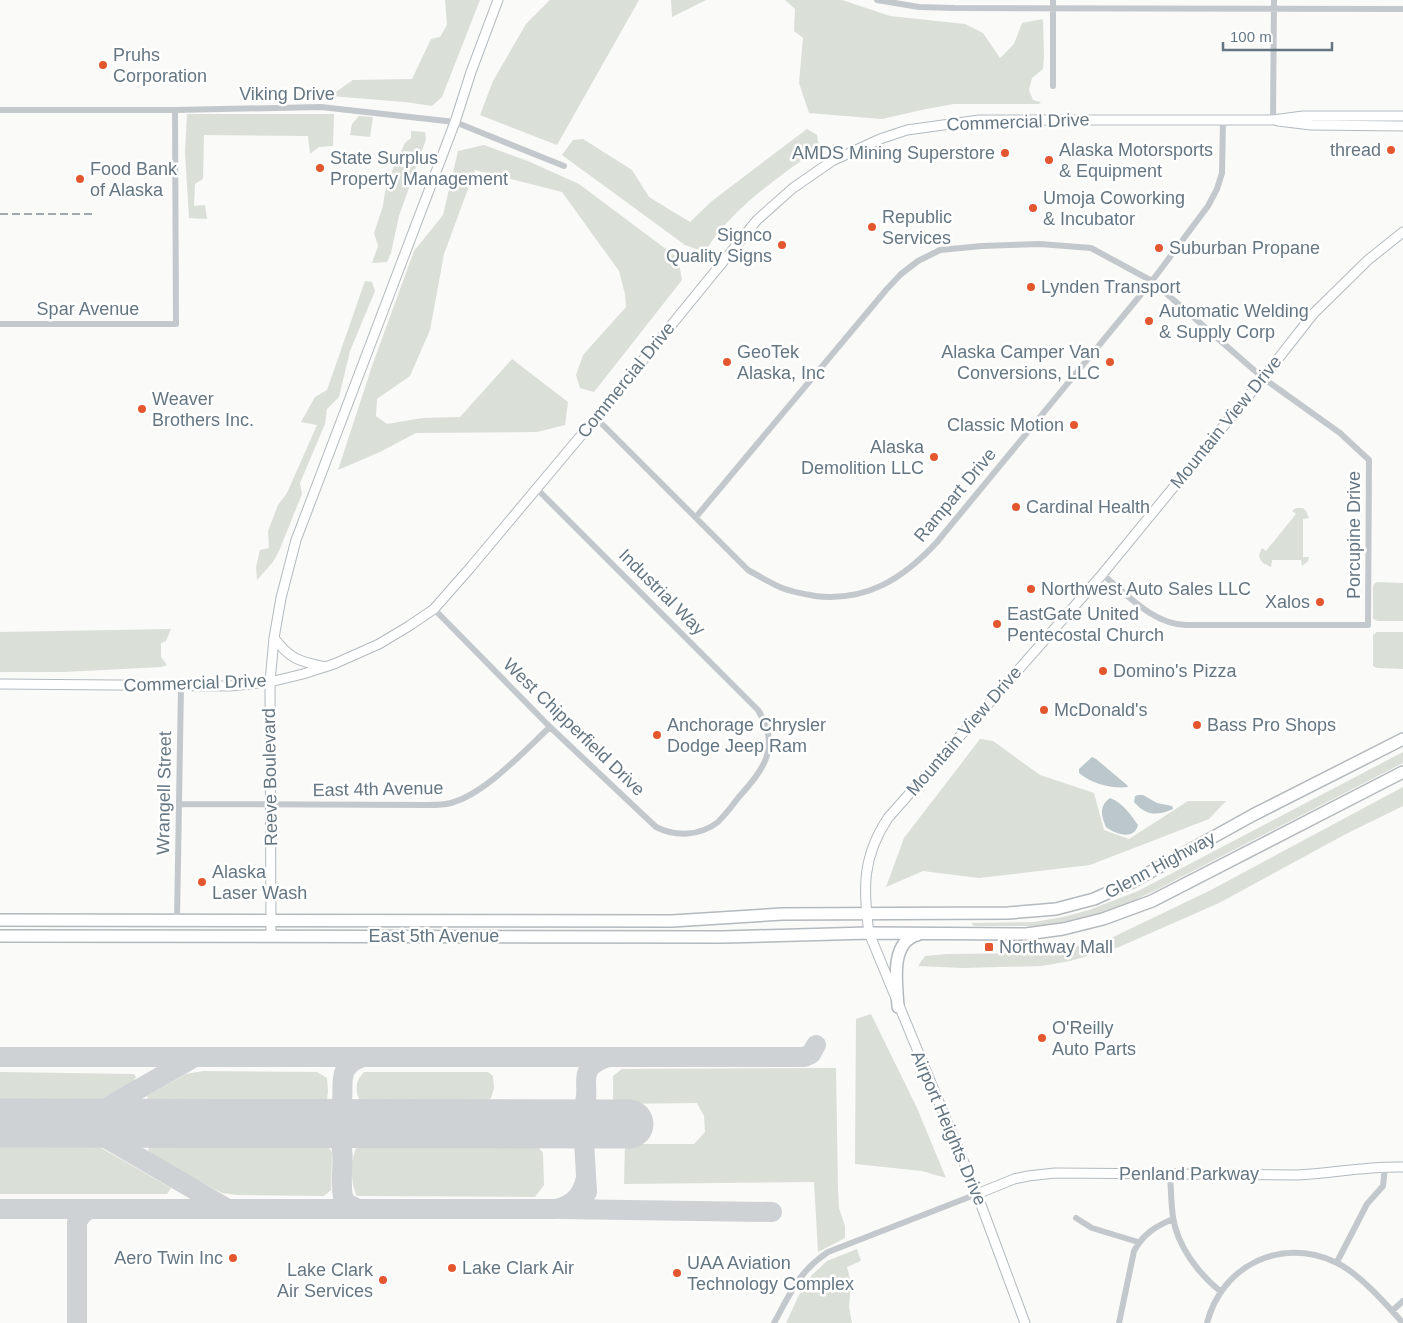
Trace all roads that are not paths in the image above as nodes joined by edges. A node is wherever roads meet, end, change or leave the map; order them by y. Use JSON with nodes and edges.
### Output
{"nodes":[{"id":1,"x":498,"y":0,"type":"edge"},
{"id":2,"x":877,"y":0,"type":"edge"},
{"id":3,"x":1053,"y":0,"type":"edge"},
{"id":4,"x":1274,"y":0,"type":"edge"},
{"id":5,"x":1054,"y":8,"type":"junction"},
{"id":6,"x":1274,"y":9,"type":"junction"},
{"id":7,"x":1403,"y":9,"type":"edge"},
{"id":8,"x":1053,"y":86,"type":"dead end"},
{"id":9,"x":0,"y":110,"type":"edge"},
{"id":10,"x":175,"y":110,"type":"junction"},
{"id":11,"x":1403,"y":116,"type":"edge"},
{"id":12,"x":1223,"y":120,"type":"junction"},
{"id":13,"x":1273,"y":120,"type":"junction"},
{"id":14,"x":456,"y":122,"type":"junction"},
{"id":15,"x":1403,"y":126,"type":"edge"},
{"id":16,"x":564,"y":166,"type":"dead end"},
{"id":17,"x":1403,"y":232,"type":"edge"},
{"id":18,"x":1152,"y":281,"type":"junction"},
{"id":19,"x":0,"y":324,"type":"edge"},
{"id":20,"x":1263,"y":378,"type":"junction"},
{"id":21,"x":596,"y":418,"type":"junction"},
{"id":22,"x":536,"y":489,"type":"junction"},
{"id":23,"x":696,"y":517,"type":"junction"},
{"id":24,"x":1102,"y":574,"type":"junction"},
{"id":25,"x":434,"y":609,"type":"junction"},
{"id":26,"x":274,"y":638,"type":"junction"},
{"id":27,"x":325,"y":667,"type":"junction"},
{"id":28,"x":270,"y":682,"type":"junction"},
{"id":29,"x":0,"y":684,"type":"edge"},
{"id":30,"x":181,"y":686,"type":"junction"},
{"id":31,"x":550,"y":727,"type":"junction"},
{"id":32,"x":1403,"y":739,"type":"edge"},
{"id":33,"x":1403,"y":772,"type":"edge"},
{"id":34,"x":179,"y":804,"type":"junction"},
{"id":35,"x":271,"y":805,"type":"junction"},
{"id":36,"x":708,"y":828,"type":"joint"},
{"id":37,"x":866,"y":913,"type":"junction"},
{"id":38,"x":0,"y":920,"type":"edge"},
{"id":39,"x":177,"y":920,"type":"junction"},
{"id":40,"x":271,"y":920,"type":"junction"},
{"id":41,"x":869,"y":933,"type":"junction"},
{"id":42,"x":923,"y":934,"type":"junction"},
{"id":43,"x":0,"y":936,"type":"edge"},
{"id":44,"x":271,"y":936,"type":"junction"},
{"id":45,"x":898,"y":1007,"type":"junction"},
{"id":46,"x":1385,"y":1166,"type":"junction"},
{"id":47,"x":1403,"y":1167,"type":"edge"},
{"id":48,"x":1170,"y":1174,"type":"junction"},
{"id":49,"x":977,"y":1194,"type":"junction"},
{"id":50,"x":1076,"y":1218,"type":"dead end"},
{"id":51,"x":1173,"y":1219,"type":"junction"},
{"id":52,"x":1138,"y":1242,"type":"junction"},
{"id":53,"x":1337,"y":1262,"type":"junction"},
{"id":54,"x":1220,"y":1291,"type":"junction"},
{"id":55,"x":1403,"y":1301,"type":"edge"},
{"id":56,"x":1392,"y":1311,"type":"junction"},
{"id":57,"x":774,"y":1323,"type":"edge"},
{"id":58,"x":1025,"y":1323,"type":"edge"},
{"id":59,"x":1119,"y":1323,"type":"edge"},
{"id":60,"x":1207,"y":1323,"type":"edge"},
{"id":61,"x":1403,"y":1323,"type":"edge"}],
"edges":[{"from":1,"to":14,"type":"street","name":"Reeve Boulevard"},
{"from":2,"to":5,"type":"street"},
{"from":3,"to":5,"type":"street"},
{"from":4,"to":6,"type":"street"},
{"from":5,"to":6,"type":"street"},
{"from":5,"to":8,"type":"street"},
{"from":6,"to":7,"type":"street"},
{"from":6,"to":13,"type":"street"},
{"from":9,"to":10,"type":"street","name":"Viking Drive"},
{"from":10,"to":14,"type":"street","name":"Viking Drive"},
{"from":10,"to":19,"type":"street","name":"Spar Avenue"},
{"from":11,"to":13,"type":"street","name":"Commercial Drive"},
{"from":12,"to":13,"type":"street","name":"Commercial Drive"},
{"from":12,"to":18,"type":"street","name":"Rampart Drive"},
{"from":12,"to":21,"type":"street","name":"Commercial Drive"},
{"from":13,"to":15,"type":"street","name":"Commercial Drive"},
{"from":14,"to":16,"type":"street","name":"Viking Drive"},
{"from":14,"to":26,"type":"street","name":"Reeve Boulevard"},
{"from":17,"to":20,"type":"street","name":"Mountain View Drive"},
{"from":18,"to":20,"type":"street","name":"Porcupine Drive"},
{"from":18,"to":23,"type":"street","name":"Porcupine Drive"},
{"from":18,"to":23,"type":"street","name":"Rampart Drive"},
{"from":20,"to":24,"type":"street","name":"Mountain View Drive"},
{"from":20,"to":24,"type":"street","name":"Porcupine Drive"},
{"from":21,"to":22,"type":"street","name":"Commercial Drive"},
{"from":21,"to":23,"type":"street","name":"Rampart Drive"},
{"from":22,"to":25,"type":"street","name":"Commercial Drive"},
{"from":22,"to":36,"type":"street","name":"Industrial Way"},
{"from":24,"to":37,"type":"street","name":"Mountain View Drive"},
{"from":25,"to":27,"type":"street","name":"Commercial Drive"},
{"from":25,"to":31,"type":"street","name":"West Chipperfield Drive"},
{"from":26,"to":27,"type":"street"},
{"from":26,"to":28,"type":"street","name":"Reeve Boulevard"},
{"from":27,"to":28,"type":"street","name":"Commercial Drive"},
{"from":28,"to":30,"type":"street","name":"Commercial Drive"},
{"from":28,"to":35,"type":"street","name":"Reeve Boulevard"},
{"from":29,"to":30,"type":"street","name":"Commercial Drive"},
{"from":30,"to":34,"type":"street","name":"Wrangell Street"},
{"from":31,"to":35,"type":"street","name":"East 4th Avenue"},
{"from":31,"to":36,"type":"street","name":"West Chipperfield Drive"},
{"from":32,"to":37,"type":"highway","name":"Glenn Highway"},
{"from":33,"to":42,"type":"highway","name":"Glenn Highway"},
{"from":34,"to":35,"type":"street","name":"East 4th Avenue"},
{"from":34,"to":39,"type":"street","name":"Wrangell Street"},
{"from":35,"to":40,"type":"street","name":"Reeve Boulevard"},
{"from":37,"to":40,"type":"highway","name":"East 5th Avenue"},
{"from":37,"to":41,"type":"street","name":"Mountain View Drive"},
{"from":38,"to":39,"type":"highway","name":"East 5th Avenue"},
{"from":39,"to":40,"type":"highway","name":"East 5th Avenue"},
{"from":40,"to":44,"type":"street","name":"Reeve Boulevard"},
{"from":41,"to":42,"type":"highway","name":"Glenn Highway"},
{"from":41,"to":44,"type":"highway","name":"East 5th Avenue"},
{"from":41,"to":45,"type":"street","name":"Airport Heights Drive"},
{"from":42,"to":45,"type":"highway"},
{"from":43,"to":44,"type":"highway","name":"East 5th Avenue"},
{"from":45,"to":49,"type":"street","name":"Airport Heights Drive"},
{"from":46,"to":47,"type":"street","name":"Penland Parkway"},
{"from":46,"to":48,"type":"street","name":"Penland Parkway"},
{"from":46,"to":53,"type":"street"},
{"from":48,"to":49,"type":"street","name":"Penland Parkway"},
{"from":48,"to":51,"type":"street"},
{"from":49,"to":57,"type":"street"},
{"from":49,"to":58,"type":"street","name":"Airport Heights Drive"},
{"from":50,"to":52,"type":"street"},
{"from":51,"to":52,"type":"street"},
{"from":51,"to":54,"type":"street"},
{"from":52,"to":59,"type":"street"},
{"from":53,"to":54,"type":"street"},
{"from":53,"to":56,"type":"street"},
{"from":54,"to":60,"type":"street"},
{"from":55,"to":56,"type":"street"},
{"from":56,"to":61,"type":"street"}]}
